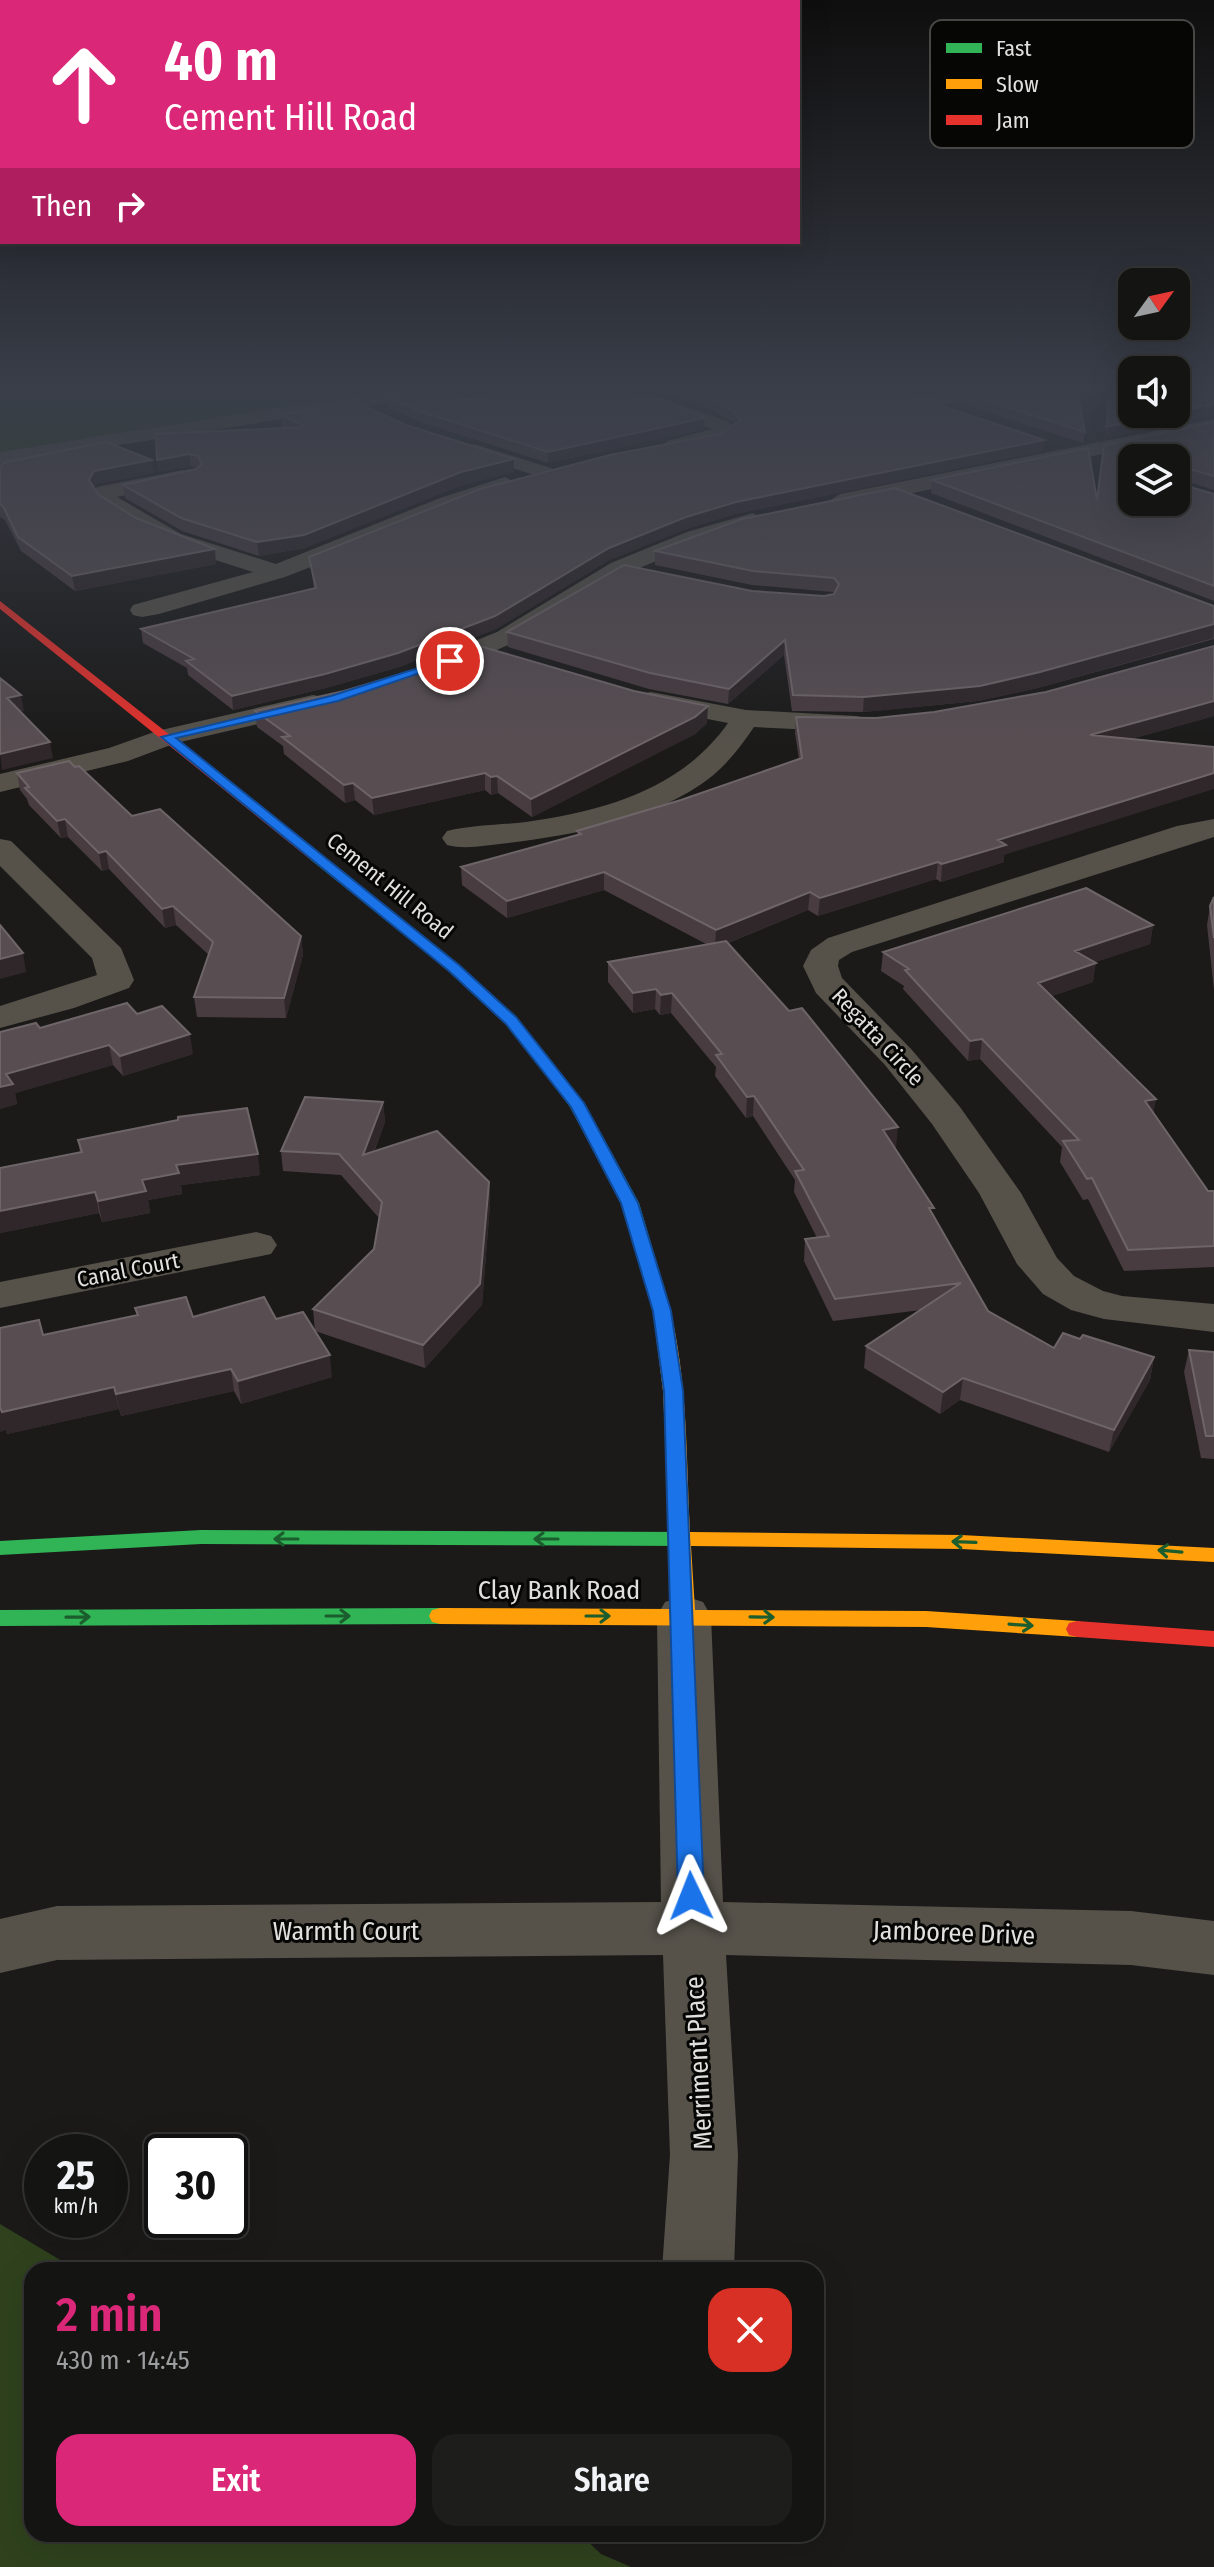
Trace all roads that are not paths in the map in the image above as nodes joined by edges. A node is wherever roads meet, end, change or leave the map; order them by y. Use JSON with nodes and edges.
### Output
{"nodes":[{"id":1,"x":124,"y":510,"type":"edge"},
{"id":2,"x":424,"y":510,"type":"edge"},
{"id":3,"x":775,"y":515,"type":"edge"},
{"id":4,"x":619,"y":568,"type":"junction"},
{"id":5,"x":276,"y":572,"type":"junction"},
{"id":6,"x":659,"y":575,"type":"edge"},
{"id":7,"x":0,"y":604,"type":"edge"},
{"id":8,"x":142,"y":610,"type":"dead end"},
{"id":9,"x":476,"y":650,"type":"junction"},
{"id":10,"x":521,"y":662,"type":"edge"},
{"id":11,"x":409,"y":676,"type":"edge"},
{"id":12,"x":627,"y":693,"type":"edge"},
{"id":13,"x":334,"y":698,"type":"edge"},
{"id":14,"x":746,"y":718,"type":"junction"},
{"id":15,"x":878,"y":722,"type":"edge"},
{"id":16,"x":167,"y":737,"type":"junction"},
{"id":17,"x":0,"y":766,"type":"edge"},
{"id":18,"x":0,"y":783,"type":"edge"},
{"id":19,"x":1214,"y":828,"type":"edge"},
{"id":20,"x":458,"y":838,"type":"dead end"},
{"id":21,"x":0,"y":848,"type":"edge"},
{"id":22,"x":0,"y":1017,"type":"edge"},
{"id":23,"x":256,"y":1245,"type":"dead end"},
{"id":24,"x":0,"y":1295,"type":"edge"},
{"id":25,"x":1214,"y":1318,"type":"edge"},
{"id":26,"x":680,"y":1538,"type":"junction"},
{"id":27,"x":0,"y":1548,"type":"edge"},
{"id":28,"x":1214,"y":1555,"type":"edge"},
{"id":29,"x":684,"y":1616,"type":"junction"},
{"id":30,"x":0,"y":1618,"type":"edge"},
{"id":31,"x":1214,"y":1639,"type":"edge"},
{"id":32,"x":692,"y":1928,"type":"junction"},
{"id":33,"x":0,"y":1946,"type":"edge"},
{"id":34,"x":1214,"y":1948,"type":"edge"},
{"id":35,"x":698,"y":2262,"type":"edge"}],
"edges":[{"from":1,"to":5,"type":"street"},
{"from":2,"to":5,"type":"street"},
{"from":3,"to":4,"type":"street"},
{"from":4,"to":6,"type":"street"},
{"from":4,"to":9,"type":"street"},
{"from":5,"to":8,"type":"street"},
{"from":7,"to":16,"type":"street","name":"Cement Hill Road"},
{"from":9,"to":10,"type":"street"},
{"from":9,"to":11,"type":"street"},
{"from":12,"to":14,"type":"street"},
{"from":13,"to":16,"type":"street"},
{"from":14,"to":15,"type":"street"},
{"from":14,"to":20,"type":"street"},
{"from":16,"to":17,"type":"street"},
{"from":16,"to":18,"type":"street"},
{"from":16,"to":26,"type":"street","name":"Cement Hill Road"},
{"from":19,"to":25,"type":"street","name":"Regatta Circle"},
{"from":21,"to":22,"type":"street"},
{"from":23,"to":24,"type":"street","name":"Canal Court"},
{"from":26,"to":27,"type":"street","one_way":true},
{"from":28,"to":26,"type":"street","one_way":true},
{"from":26,"to":29,"type":"street","name":"Cement Hill Road"},
{"from":30,"to":29,"type":"street","name":"Clay Bank Road","one_way":true},
{"from":29,"to":31,"type":"street","name":"Clay Bank Road","one_way":true},
{"from":29,"to":32,"type":"street","name":"Merriment Place"},
{"from":32,"to":33,"type":"street","name":"Warmth Court"},
{"from":32,"to":34,"type":"street","name":"Jamboree Drive"},
{"from":32,"to":35,"type":"street","name":"Merriment Place"}]}
